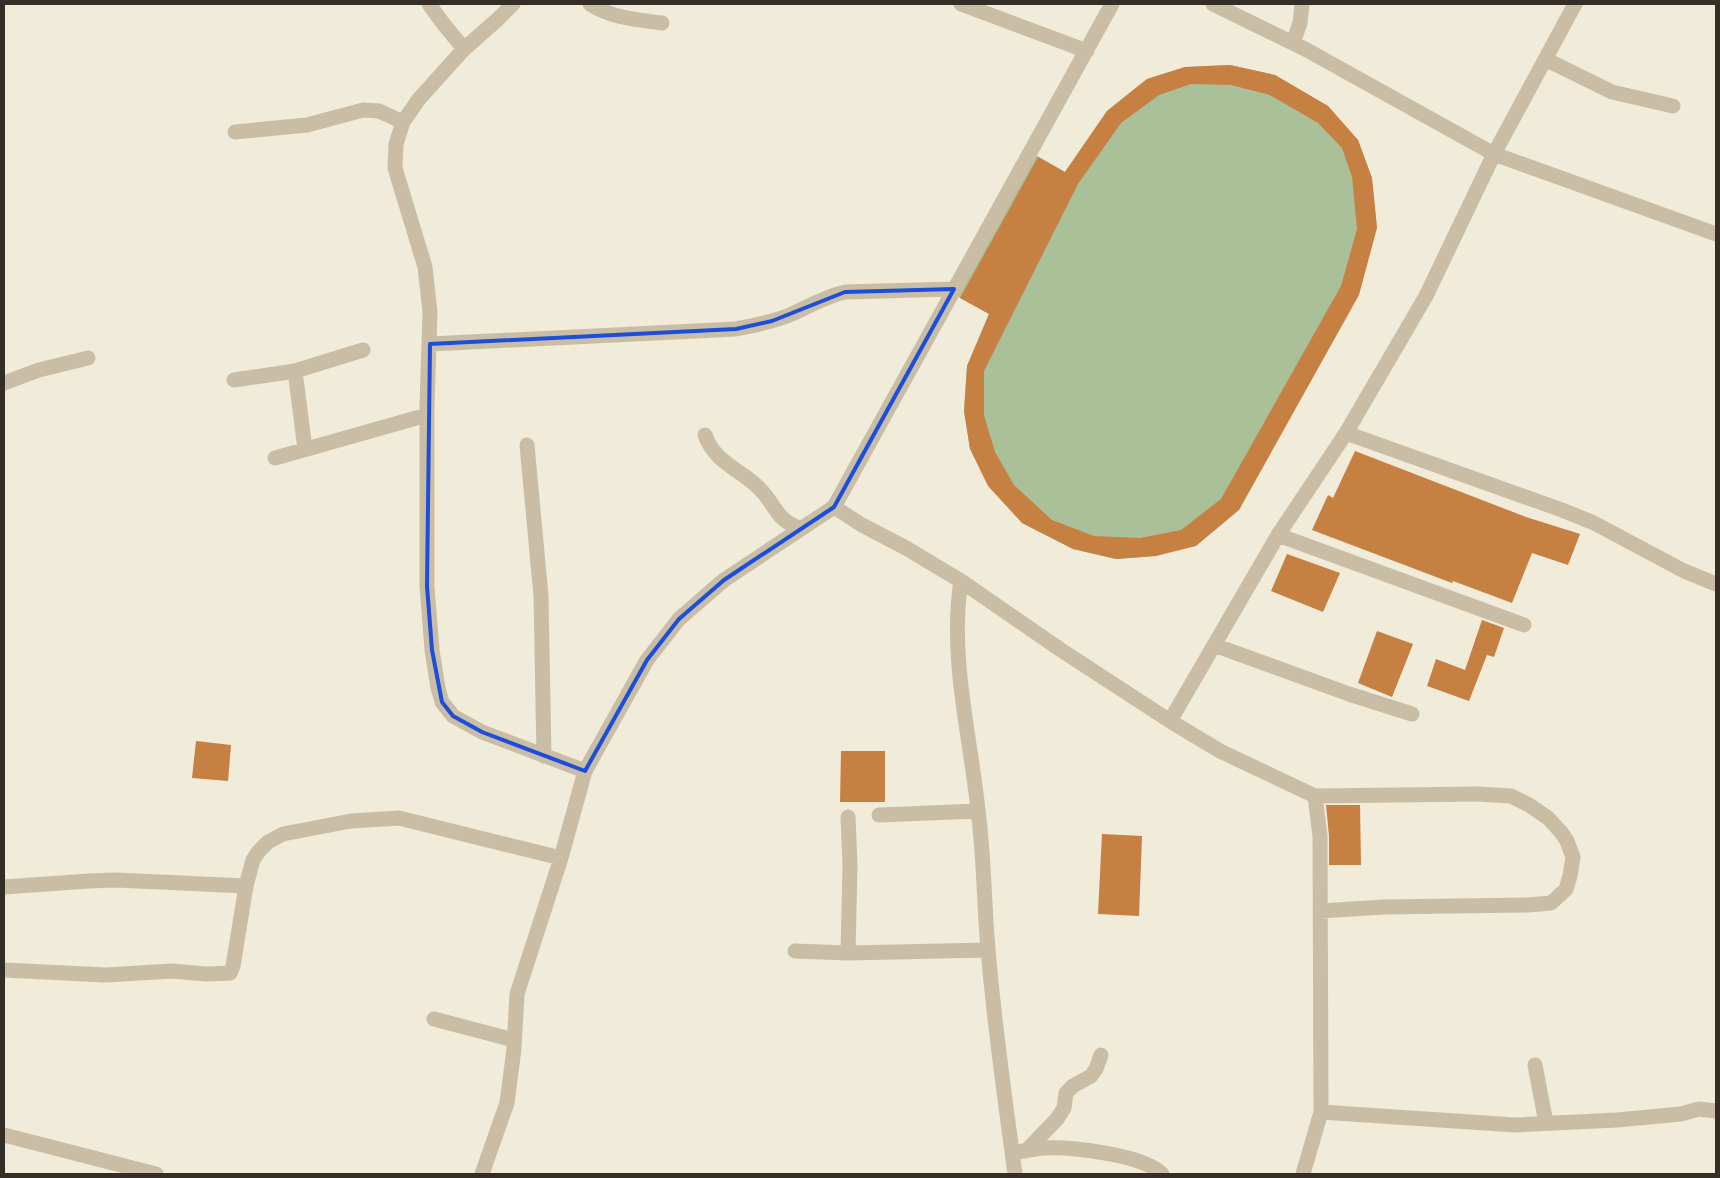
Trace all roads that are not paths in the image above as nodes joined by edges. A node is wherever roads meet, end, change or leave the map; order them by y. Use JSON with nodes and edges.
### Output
{"nodes":[{"id":1,"x":429,"y":4,"type":"edge"},
{"id":2,"x":513,"y":4,"type":"edge"},
{"id":3,"x":590,"y":4,"type":"edge"},
{"id":4,"x":961,"y":4,"type":"edge"},
{"id":5,"x":1112,"y":4,"type":"edge"},
{"id":6,"x":1213,"y":4,"type":"edge"},
{"id":7,"x":1302,"y":4,"type":"edge"},
{"id":8,"x":1575,"y":4,"type":"edge"},
{"id":9,"x":662,"y":23,"type":"dead end"},
{"id":10,"x":1293,"y":43,"type":"junction"},
{"id":11,"x":464,"y":48,"type":"junction"},
{"id":12,"x":1087,"y":51,"type":"junction"},
{"id":13,"x":1545,"y":59,"type":"junction"},
{"id":14,"x":1673,"y":106,"type":"dead end"},
{"id":15,"x":403,"y":122,"type":"junction"},
{"id":16,"x":236,"y":132,"type":"dead end"},
{"id":17,"x":1494,"y":154,"type":"junction"},
{"id":18,"x":1716,"y":234,"type":"edge"},
{"id":19,"x":954,"y":289,"type":"junction"},
{"id":20,"x":430,"y":344,"type":"junction"},
{"id":21,"x":363,"y":350,"type":"dead end"},
{"id":22,"x":88,"y":358,"type":"dead end"},
{"id":23,"x":295,"y":371,"type":"junction"},
{"id":24,"x":234,"y":380,"type":"dead end"},
{"id":25,"x":4,"y":383,"type":"edge"},
{"id":26,"x":427,"y":415,"type":"junction"},
{"id":27,"x":1346,"y":433,"type":"junction"},
{"id":28,"x":705,"y":435,"type":"dead end"},
{"id":29,"x":527,"y":446,"type":"dead end"},
{"id":30,"x":305,"y":449,"type":"junction"},
{"id":31,"x":275,"y":458,"type":"dead end"},
{"id":32,"x":834,"y":507,"type":"junction"},
{"id":33,"x":800,"y":528,"type":"junction"},
{"id":34,"x":1278,"y":536,"type":"junction"},
{"id":35,"x":961,"y":581,"type":"junction"},
{"id":36,"x":1716,"y":584,"type":"edge"},
{"id":37,"x":1524,"y":625,"type":"dead end"},
{"id":38,"x":1214,"y":645,"type":"junction"},
{"id":39,"x":1412,"y":714,"type":"dead end"},
{"id":40,"x":1170,"y":721,"type":"junction"},
{"id":41,"x":544,"y":756,"type":"junction"},
{"id":42,"x":585,"y":771,"type":"junction"},
{"id":43,"x":1315,"y":796,"type":"junction"},
{"id":44,"x":978,"y":811,"type":"junction"},
{"id":45,"x":878,"y":815,"type":"dead end"},
{"id":46,"x":848,"y":817,"type":"dead end"},
{"id":47,"x":561,"y":858,"type":"junction"},
{"id":48,"x":246,"y":886,"type":"junction"},
{"id":49,"x":4,"y":887,"type":"edge"},
{"id":50,"x":1320,"y":911,"type":"junction"},
{"id":51,"x":988,"y":950,"type":"junction"},
{"id":52,"x":795,"y":951,"type":"dead end"},
{"id":53,"x":848,"y":953,"type":"junction"},
{"id":54,"x":4,"y":970,"type":"edge"},
{"id":55,"x":434,"y":1019,"type":"dead end"},
{"id":56,"x":514,"y":1040,"type":"junction"},
{"id":57,"x":1102,"y":1055,"type":"dead end"},
{"id":58,"x":1535,"y":1065,"type":"dead end"},
{"id":59,"x":1716,"y":1111,"type":"edge"},
{"id":60,"x":1321,"y":1112,"type":"junction"},
{"id":61,"x":1546,"y":1123,"type":"junction"},
{"id":62,"x":4,"y":1135,"type":"edge"},
{"id":63,"x":1019,"y":1152,"type":"junction"},
{"id":64,"x":156,"y":1174,"type":"edge"},
{"id":65,"x":482,"y":1174,"type":"edge"},
{"id":66,"x":1015,"y":1174,"type":"edge"},
{"id":67,"x":1162,"y":1174,"type":"edge"},
{"id":68,"x":1303,"y":1174,"type":"edge"}],
"edges":[{"from":1,"to":11,"type":"street"},
{"from":2,"to":11,"type":"street"},
{"from":3,"to":9,"type":"street"},
{"from":4,"to":12,"type":"street"},
{"from":5,"to":12,"type":"street"},
{"from":6,"to":10,"type":"street"},
{"from":7,"to":10,"type":"street"},
{"from":8,"to":13,"type":"street"},
{"from":10,"to":17,"type":"street"},
{"from":11,"to":15,"type":"street"},
{"from":12,"to":19,"type":"street"},
{"from":13,"to":14,"type":"street"},
{"from":13,"to":17,"type":"street"},
{"from":15,"to":16,"type":"street"},
{"from":15,"to":20,"type":"street"},
{"from":17,"to":18,"type":"street"},
{"from":17,"to":27,"type":"street"},
{"from":19,"to":20,"type":"street"},
{"from":19,"to":32,"type":"street"},
{"from":20,"to":26,"type":"street"},
{"from":21,"to":23,"type":"street"},
{"from":22,"to":25,"type":"street"},
{"from":23,"to":24,"type":"street"},
{"from":23,"to":30,"type":"street"},
{"from":26,"to":30,"type":"street"},
{"from":26,"to":41,"type":"street"},
{"from":27,"to":34,"type":"street"},
{"from":27,"to":36,"type":"street"},
{"from":28,"to":33,"type":"street"},
{"from":29,"to":41,"type":"street"},
{"from":30,"to":31,"type":"street"},
{"from":32,"to":33,"type":"street"},
{"from":32,"to":35,"type":"street"},
{"from":33,"to":42,"type":"street"},
{"from":34,"to":37,"type":"street"},
{"from":34,"to":38,"type":"street"},
{"from":35,"to":40,"type":"street"},
{"from":35,"to":44,"type":"street"},
{"from":38,"to":39,"type":"street"},
{"from":38,"to":40,"type":"street"},
{"from":40,"to":43,"type":"street"},
{"from":41,"to":42,"type":"street"},
{"from":42,"to":47,"type":"street"},
{"from":43,"to":50,"type":"street"},
{"from":43,"to":50,"type":"street"},
{"from":44,"to":45,"type":"street"},
{"from":44,"to":51,"type":"street"},
{"from":46,"to":53,"type":"street"},
{"from":47,"to":48,"type":"street"},
{"from":47,"to":56,"type":"street"},
{"from":48,"to":49,"type":"street"},
{"from":48,"to":54,"type":"street"},
{"from":50,"to":60,"type":"street"},
{"from":51,"to":53,"type":"street"},
{"from":51,"to":63,"type":"street"},
{"from":52,"to":53,"type":"street"},
{"from":55,"to":56,"type":"street"},
{"from":56,"to":65,"type":"street"},
{"from":57,"to":63,"type":"street"},
{"from":58,"to":61,"type":"street"},
{"from":59,"to":61,"type":"street"},
{"from":60,"to":61,"type":"street"},
{"from":60,"to":68,"type":"street"},
{"from":62,"to":64,"type":"street"},
{"from":63,"to":66,"type":"street"},
{"from":63,"to":67,"type":"street"}]}
